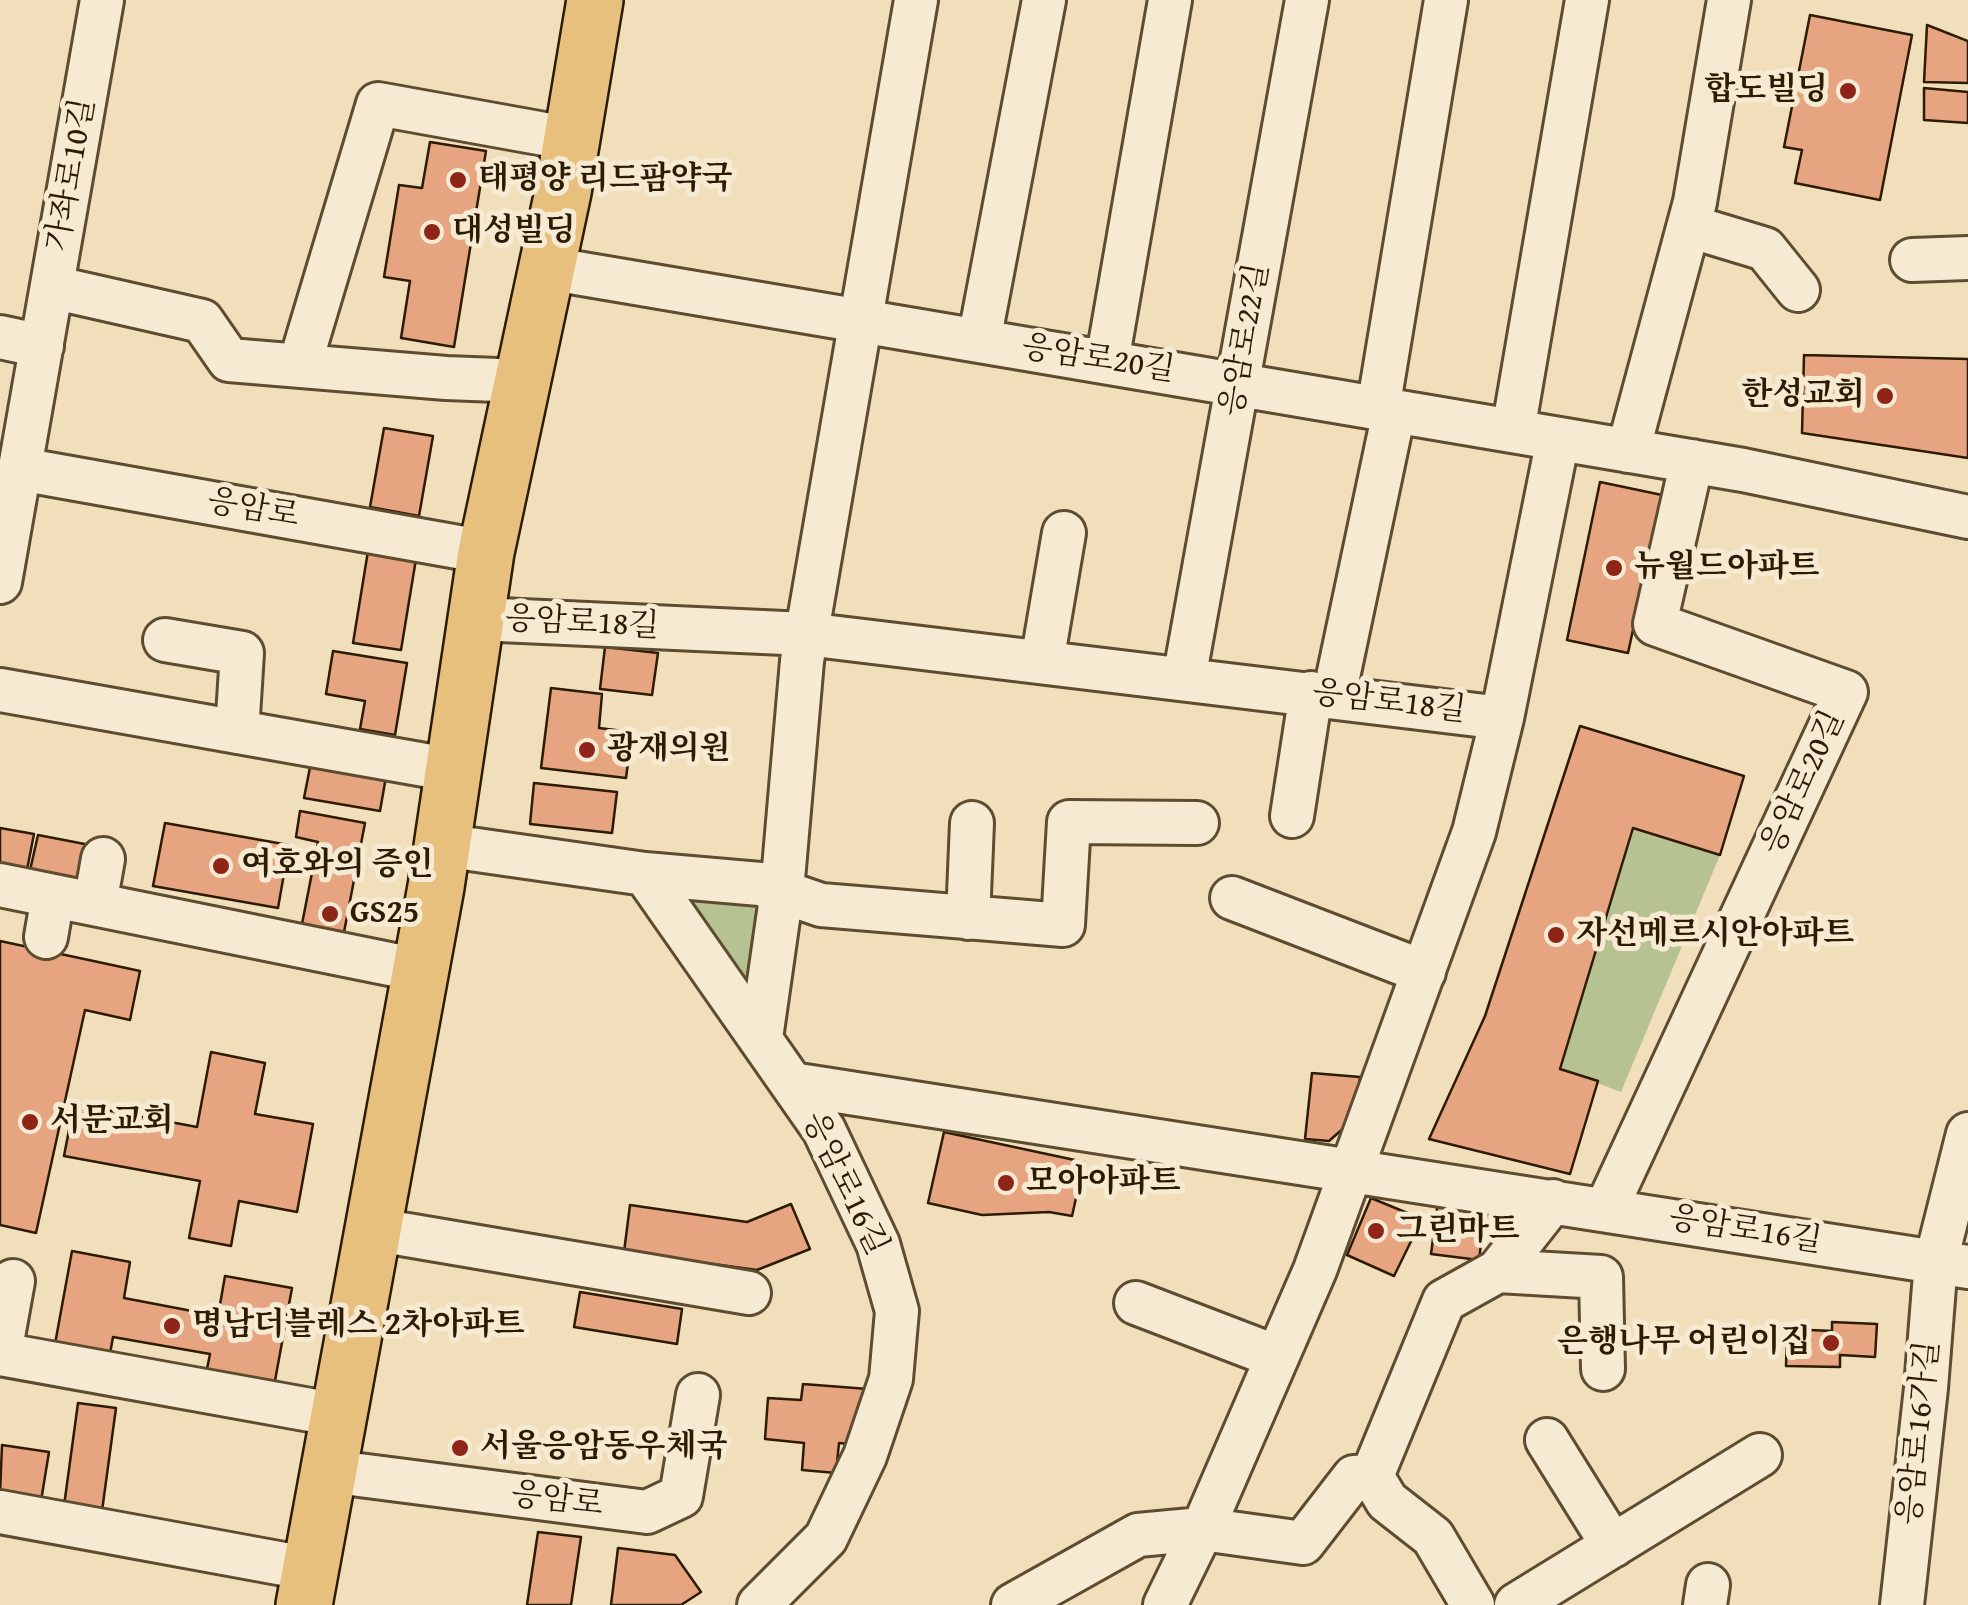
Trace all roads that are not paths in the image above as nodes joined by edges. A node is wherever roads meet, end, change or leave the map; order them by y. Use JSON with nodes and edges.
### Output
{"nodes":[{"id":1,"x":595,"y":0,"type":"edge"},
{"id":2,"x":916,"y":0,"type":"edge"},
{"id":3,"x":1044,"y":0,"type":"edge"},
{"id":4,"x":1170,"y":0,"type":"edge"},
{"id":5,"x":1307,"y":0,"type":"edge"},
{"id":6,"x":1446,"y":0,"type":"edge"},
{"id":7,"x":1586,"y":0,"type":"edge"},
{"id":8,"x":1729,"y":0,"type":"edge"},
{"id":9,"x":96,"y":1,"type":"edge"},
{"id":10,"x":572,"y":140,"type":"junction"},
{"id":11,"x":1689,"y":226,"type":"junction"},
{"id":12,"x":1968,"y":258,"type":"edge"},
{"id":13,"x":1912,"y":260,"type":"dead end"},
{"id":14,"x":547,"y":268,"type":"junction"},
{"id":15,"x":52,"y":287,"type":"junction"},
{"id":16,"x":1798,"y":290,"type":"dead end"},
{"id":17,"x":858,"y":323,"type":"junction"},
{"id":18,"x":0,"y":338,"type":"edge"},
{"id":19,"x":979,"y":342,"type":"junction"},
{"id":20,"x":42,"y":346,"type":"junction"},
{"id":21,"x":1107,"y":362,"type":"junction"},
{"id":22,"x":300,"y":364,"type":"junction"},
{"id":23,"x":524,"y":381,"type":"junction"},
{"id":24,"x":1239,"y":382,"type":"junction"},
{"id":25,"x":1386,"y":410,"type":"junction"},
{"id":26,"x":1513,"y":431,"type":"junction"},
{"id":27,"x":1558,"y":439,"type":"junction"},
{"id":28,"x":1628,"y":451,"type":"junction"},
{"id":29,"x":1692,"y":462,"type":"junction"},
{"id":30,"x":20,"y":469,"type":"junction"},
{"id":31,"x":1968,"y":516,"type":"edge"},
{"id":32,"x":1064,"y":533,"type":"dead end"},
{"id":33,"x":486,"y":552,"type":"junction"},
{"id":34,"x":0,"y":582,"type":"edge"},
{"id":35,"x":478,"y":619,"type":"junction"},
{"id":36,"x":806,"y":634,"type":"junction"},
{"id":37,"x":165,"y":640,"type":"dead end"},
{"id":38,"x":1042,"y":662,"type":"junction"},
{"id":39,"x":1184,"y":680,"type":"junction"},
{"id":40,"x":0,"y":690,"type":"edge"},
{"id":41,"x":1323,"y":694,"type":"junction"},
{"id":42,"x":1502,"y":718,"type":"junction"},
{"id":43,"x":237,"y":732,"type":"junction"},
{"id":44,"x":453,"y":770,"type":"junction"},
{"id":45,"x":1292,"y":816,"type":"dead end"},
{"id":46,"x":972,"y":823,"type":"dead end"},
{"id":47,"x":1196,"y":823,"type":"dead end"},
{"id":48,"x":442,"y":845,"type":"junction"},
{"id":49,"x":103,"y":859,"type":"dead end"},
{"id":50,"x":645,"y":874,"type":"junction"},
{"id":51,"x":0,"y":885,"type":"edge"},
{"id":52,"x":782,"y":892,"type":"junction"},
{"id":53,"x":53,"y":896,"type":"junction"},
{"id":54,"x":1232,"y":898,"type":"dead end"},
{"id":55,"x":95,"y":904,"type":"junction"},
{"id":56,"x":968,"y":918,"type":"junction"},
{"id":57,"x":46,"y":937,"type":"dead end"},
{"id":58,"x":420,"y":970,"type":"junction"},
{"id":59,"x":1424,"y":972,"type":"junction"},
{"id":60,"x":761,"y":1038,"type":"junction"},
{"id":61,"x":792,"y":1084,"type":"junction"},
{"id":62,"x":1968,"y":1134,"type":"edge"},
{"id":63,"x":1352,"y":1171,"type":"junction"},
{"id":64,"x":1554,"y":1201,"type":"junction"},
{"id":65,"x":1606,"y":1209,"type":"junction"},
{"id":66,"x":372,"y":1229,"type":"junction"},
{"id":67,"x":1952,"y":1264,"type":"edge"},
{"id":68,"x":1498,"y":1271,"type":"junction"},
{"id":69,"x":13,"y":1281,"type":"dead end"},
{"id":70,"x":749,"y":1293,"type":"dead end"},
{"id":71,"x":1136,"y":1303,"type":"dead end"},
{"id":72,"x":0,"y":1353,"type":"edge"},
{"id":73,"x":1278,"y":1357,"type":"junction"},
{"id":74,"x":1603,"y":1368,"type":"dead end"},
{"id":75,"x":698,"y":1395,"type":"dead end"},
{"id":76,"x":338,"y":1415,"type":"junction"},
{"id":77,"x":1547,"y":1440,"type":"dead end"},
{"id":78,"x":1760,"y":1455,"type":"dead end"},
{"id":79,"x":328,"y":1471,"type":"junction"},
{"id":80,"x":1372,"y":1476,"type":"junction"},
{"id":81,"x":0,"y":1512,"type":"edge"},
{"id":82,"x":1202,"y":1530,"type":"junction"},
{"id":83,"x":1613,"y":1546,"type":"junction"},
{"id":84,"x":308,"y":1587,"type":"edge"},
{"id":85,"x":759,"y":1605,"type":"edge"},
{"id":86,"x":1012,"y":1605,"type":"edge"},
{"id":87,"x":1164,"y":1605,"type":"edge"},
{"id":88,"x":1473,"y":1605,"type":"edge"},
{"id":89,"x":1516,"y":1605,"type":"edge"},
{"id":90,"x":1902,"y":1605,"type":"edge"}],
"edges":[{"from":1,"to":10,"type":"main road"},
{"from":2,"to":17,"type":"street"},
{"from":3,"to":19,"type":"street"},
{"from":4,"to":21,"type":"street"},
{"from":5,"to":24,"type":"street","name":"응암로22길"},
{"from":6,"to":25,"type":"street"},
{"from":7,"to":26,"type":"street"},
{"from":8,"to":11,"type":"street"},
{"from":9,"to":15,"type":"street","name":"가좌로10길"},
{"from":10,"to":14,"type":"main road"},
{"from":10,"to":22,"type":"street"},
{"from":11,"to":16,"type":"street"},
{"from":11,"to":28,"type":"street"},
{"from":12,"to":13,"type":"street"},
{"from":14,"to":17,"type":"street","name":"응암로20길"},
{"from":14,"to":23,"type":"main road"},
{"from":15,"to":20,"type":"street","name":"가좌로10길"},
{"from":15,"to":22,"type":"street"},
{"from":17,"to":19,"type":"street","name":"응암로20길"},
{"from":17,"to":36,"type":"street"},
{"from":18,"to":20,"type":"street"},
{"from":19,"to":21,"type":"street","name":"응암로20길"},
{"from":20,"to":30,"type":"street","name":"가좌로10길"},
{"from":21,"to":24,"type":"street","name":"응암로20길"},
{"from":22,"to":23,"type":"street"},
{"from":23,"to":33,"type":"main road"},
{"from":24,"to":25,"type":"street","name":"응암로20길"},
{"from":24,"to":39,"type":"street","name":"응암로22길"},
{"from":25,"to":26,"type":"street","name":"응암로20길"},
{"from":25,"to":41,"type":"street"},
{"from":26,"to":27,"type":"street","name":"응암로20길"},
{"from":27,"to":28,"type":"street","name":"응암로20길"},
{"from":27,"to":42,"type":"street"},
{"from":28,"to":29,"type":"street","name":"응암로20길"},
{"from":29,"to":31,"type":"street","name":"응암로20길"},
{"from":29,"to":65,"type":"street","name":"응암로20길"},
{"from":30,"to":33,"type":"street","name":"응암로"},
{"from":30,"to":34,"type":"street","name":"가좌로10길"},
{"from":32,"to":38,"type":"street"},
{"from":33,"to":35,"type":"main road"},
{"from":35,"to":36,"type":"street","name":"응암로18길"},
{"from":35,"to":44,"type":"main road"},
{"from":36,"to":38,"type":"street","name":"응암로18길"},
{"from":36,"to":52,"type":"street"},
{"from":37,"to":43,"type":"street"},
{"from":38,"to":39,"type":"street","name":"응암로18길"},
{"from":39,"to":41,"type":"street","name":"응암로18길"},
{"from":40,"to":43,"type":"street"},
{"from":41,"to":42,"type":"street","name":"응암로18길"},
{"from":41,"to":45,"type":"street"},
{"from":42,"to":59,"type":"street","name":"응암로18길"},
{"from":43,"to":44,"type":"street"},
{"from":44,"to":48,"type":"main road"},
{"from":46,"to":56,"type":"street"},
{"from":47,"to":56,"type":"street"},
{"from":48,"to":50,"type":"street"},
{"from":48,"to":58,"type":"main road"},
{"from":49,"to":55,"type":"street"},
{"from":50,"to":52,"type":"street"},
{"from":50,"to":60,"type":"street","name":"응암로16길"},
{"from":51,"to":53,"type":"street"},
{"from":52,"to":56,"type":"street"},
{"from":52,"to":60,"type":"street"},
{"from":53,"to":55,"type":"street"},
{"from":53,"to":57,"type":"street"},
{"from":54,"to":59,"type":"street"},
{"from":55,"to":58,"type":"street"},
{"from":58,"to":66,"type":"main road"},
{"from":59,"to":63,"type":"street","name":"응암로18길"},
{"from":60,"to":61,"type":"street","name":"응암로16길"},
{"from":61,"to":63,"type":"street","name":"응암로16길"},
{"from":61,"to":85,"type":"street","name":"응암로16길"},
{"from":62,"to":67,"type":"street"},
{"from":63,"to":64,"type":"street","name":"응암로16길"},
{"from":63,"to":73,"type":"street"},
{"from":64,"to":65,"type":"street","name":"응암로16길"},
{"from":64,"to":68,"type":"street"},
{"from":65,"to":67,"type":"street","name":"응암로16길"},
{"from":66,"to":70,"type":"street"},
{"from":66,"to":76,"type":"main road"},
{"from":67,"to":90,"type":"street","name":"응암로16가길"},
{"from":68,"to":74,"type":"street"},
{"from":68,"to":80,"type":"street"},
{"from":69,"to":72,"type":"street"},
{"from":71,"to":73,"type":"street"},
{"from":72,"to":76,"type":"street"},
{"from":73,"to":82,"type":"street"},
{"from":75,"to":79,"type":"street","name":"응암로"},
{"from":76,"to":79,"type":"main road"},
{"from":77,"to":83,"type":"street"},
{"from":78,"to":83,"type":"street"},
{"from":79,"to":84,"type":"main road"},
{"from":80,"to":82,"type":"street"},
{"from":80,"to":88,"type":"street"},
{"from":81,"to":84,"type":"street"},
{"from":82,"to":86,"type":"street"},
{"from":82,"to":87,"type":"street"},
{"from":83,"to":89,"type":"street"}]}
